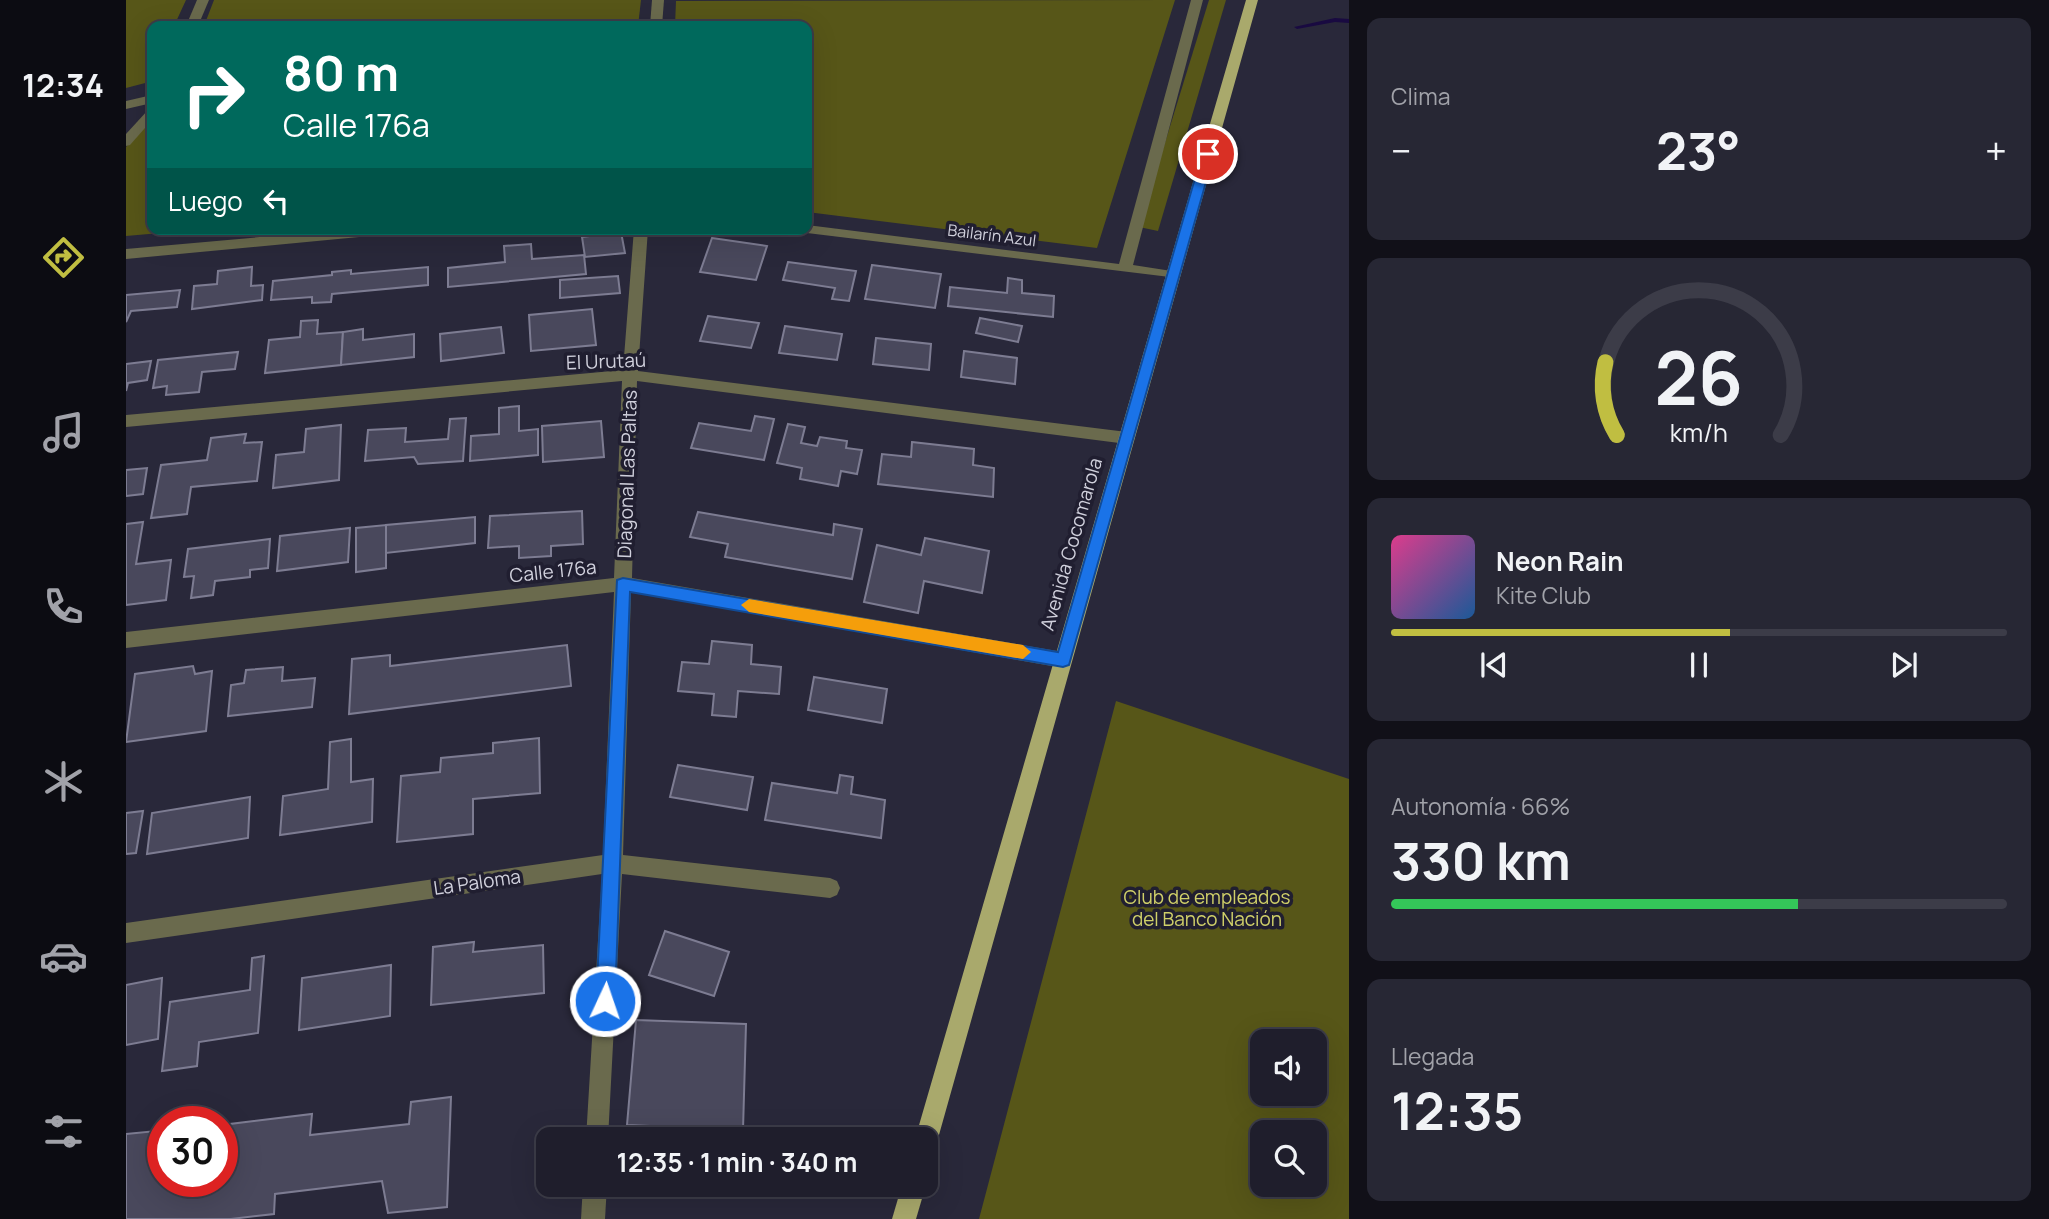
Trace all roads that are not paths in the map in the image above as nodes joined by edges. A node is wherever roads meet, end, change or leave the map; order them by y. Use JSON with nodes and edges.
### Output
{"nodes":[{"id":1,"x":203,"y":0,"type":"edge"},
{"id":2,"x":658,"y":0,"type":"edge"},
{"id":3,"x":1197,"y":0,"type":"edge"},
{"id":4,"x":1252,"y":0,"type":"edge"},
{"id":5,"x":194,"y":21,"type":"edge"},
{"id":6,"x":656,"y":21,"type":"edge"},
{"id":7,"x":147,"y":100,"type":"edge"},
{"id":8,"x":126,"y":105,"type":"edge"},
{"id":9,"x":147,"y":119,"type":"edge"},
{"id":10,"x":126,"y":142,"type":"edge"},
{"id":11,"x":812,"y":230,"type":"edge"},
{"id":12,"x":335,"y":235,"type":"edge"},
{"id":13,"x":641,"y":235,"type":"edge"},
{"id":14,"x":126,"y":254,"type":"edge"},
{"id":15,"x":1125,"y":269,"type":"junction"},
{"id":16,"x":1174,"y":275,"type":"junction"},
{"id":17,"x":630,"y":376,"type":"junction"},
{"id":18,"x":126,"y":421,"type":"edge"},
{"id":19,"x":1126,"y":438,"type":"junction"},
{"id":20,"x":623,"y":584,"type":"junction"},
{"id":21,"x":126,"y":639,"type":"edge"},
{"id":22,"x":1063,"y":660,"type":"junction"},
{"id":23,"x":613,"y":863,"type":"junction"},
{"id":24,"x":830,"y":888,"type":"dead end"},
{"id":25,"x":126,"y":933,"type":"edge"},
{"id":26,"x":598,"y":1127,"type":"edge"},
{"id":27,"x":930,"y":1127,"type":"edge"},
{"id":28,"x":594,"y":1197,"type":"edge"},
{"id":29,"x":910,"y":1197,"type":"edge"},
{"id":30,"x":593,"y":1219,"type":"edge"},
{"id":31,"x":904,"y":1219,"type":"edge"}],
"edges":[{"from":1,"to":5,"type":"street"},
{"from":2,"to":6,"type":"street"},
{"from":3,"to":15,"type":"street"},
{"from":4,"to":16,"type":"main road","name":"Avenida Cocomarola"},
{"from":7,"to":8,"type":"street"},
{"from":9,"to":10,"type":"street"},
{"from":11,"to":15,"type":"street","name":"Bailarín Azul"},
{"from":12,"to":14,"type":"street"},
{"from":13,"to":17,"type":"street","name":"Diagonal Las Paltas"},
{"from":15,"to":16,"type":"street","name":"Bailarín Azul"},
{"from":16,"to":19,"type":"main road","name":"Avenida Cocomarola"},
{"from":17,"to":18,"type":"street","name":"El Urutaú"},
{"from":17,"to":19,"type":"street","name":"El Urutaú"},
{"from":17,"to":20,"type":"street","name":"Diagonal Las Paltas"},
{"from":19,"to":22,"type":"main road","name":"Avenida Cocomarola"},
{"from":20,"to":21,"type":"street","name":"Calle 176a"},
{"from":20,"to":22,"type":"street","name":"Calle 176a"},
{"from":20,"to":23,"type":"street","name":"Diagonal Las Paltas"},
{"from":22,"to":27,"type":"main road","name":"Avenida Cocomarola"},
{"from":23,"to":24,"type":"street","name":"La Paloma"},
{"from":23,"to":25,"type":"street","name":"La Paloma"},
{"from":23,"to":26,"type":"street","name":"Diagonal Las Paltas"},
{"from":28,"to":30,"type":"street"},
{"from":29,"to":31,"type":"main road"}]}
